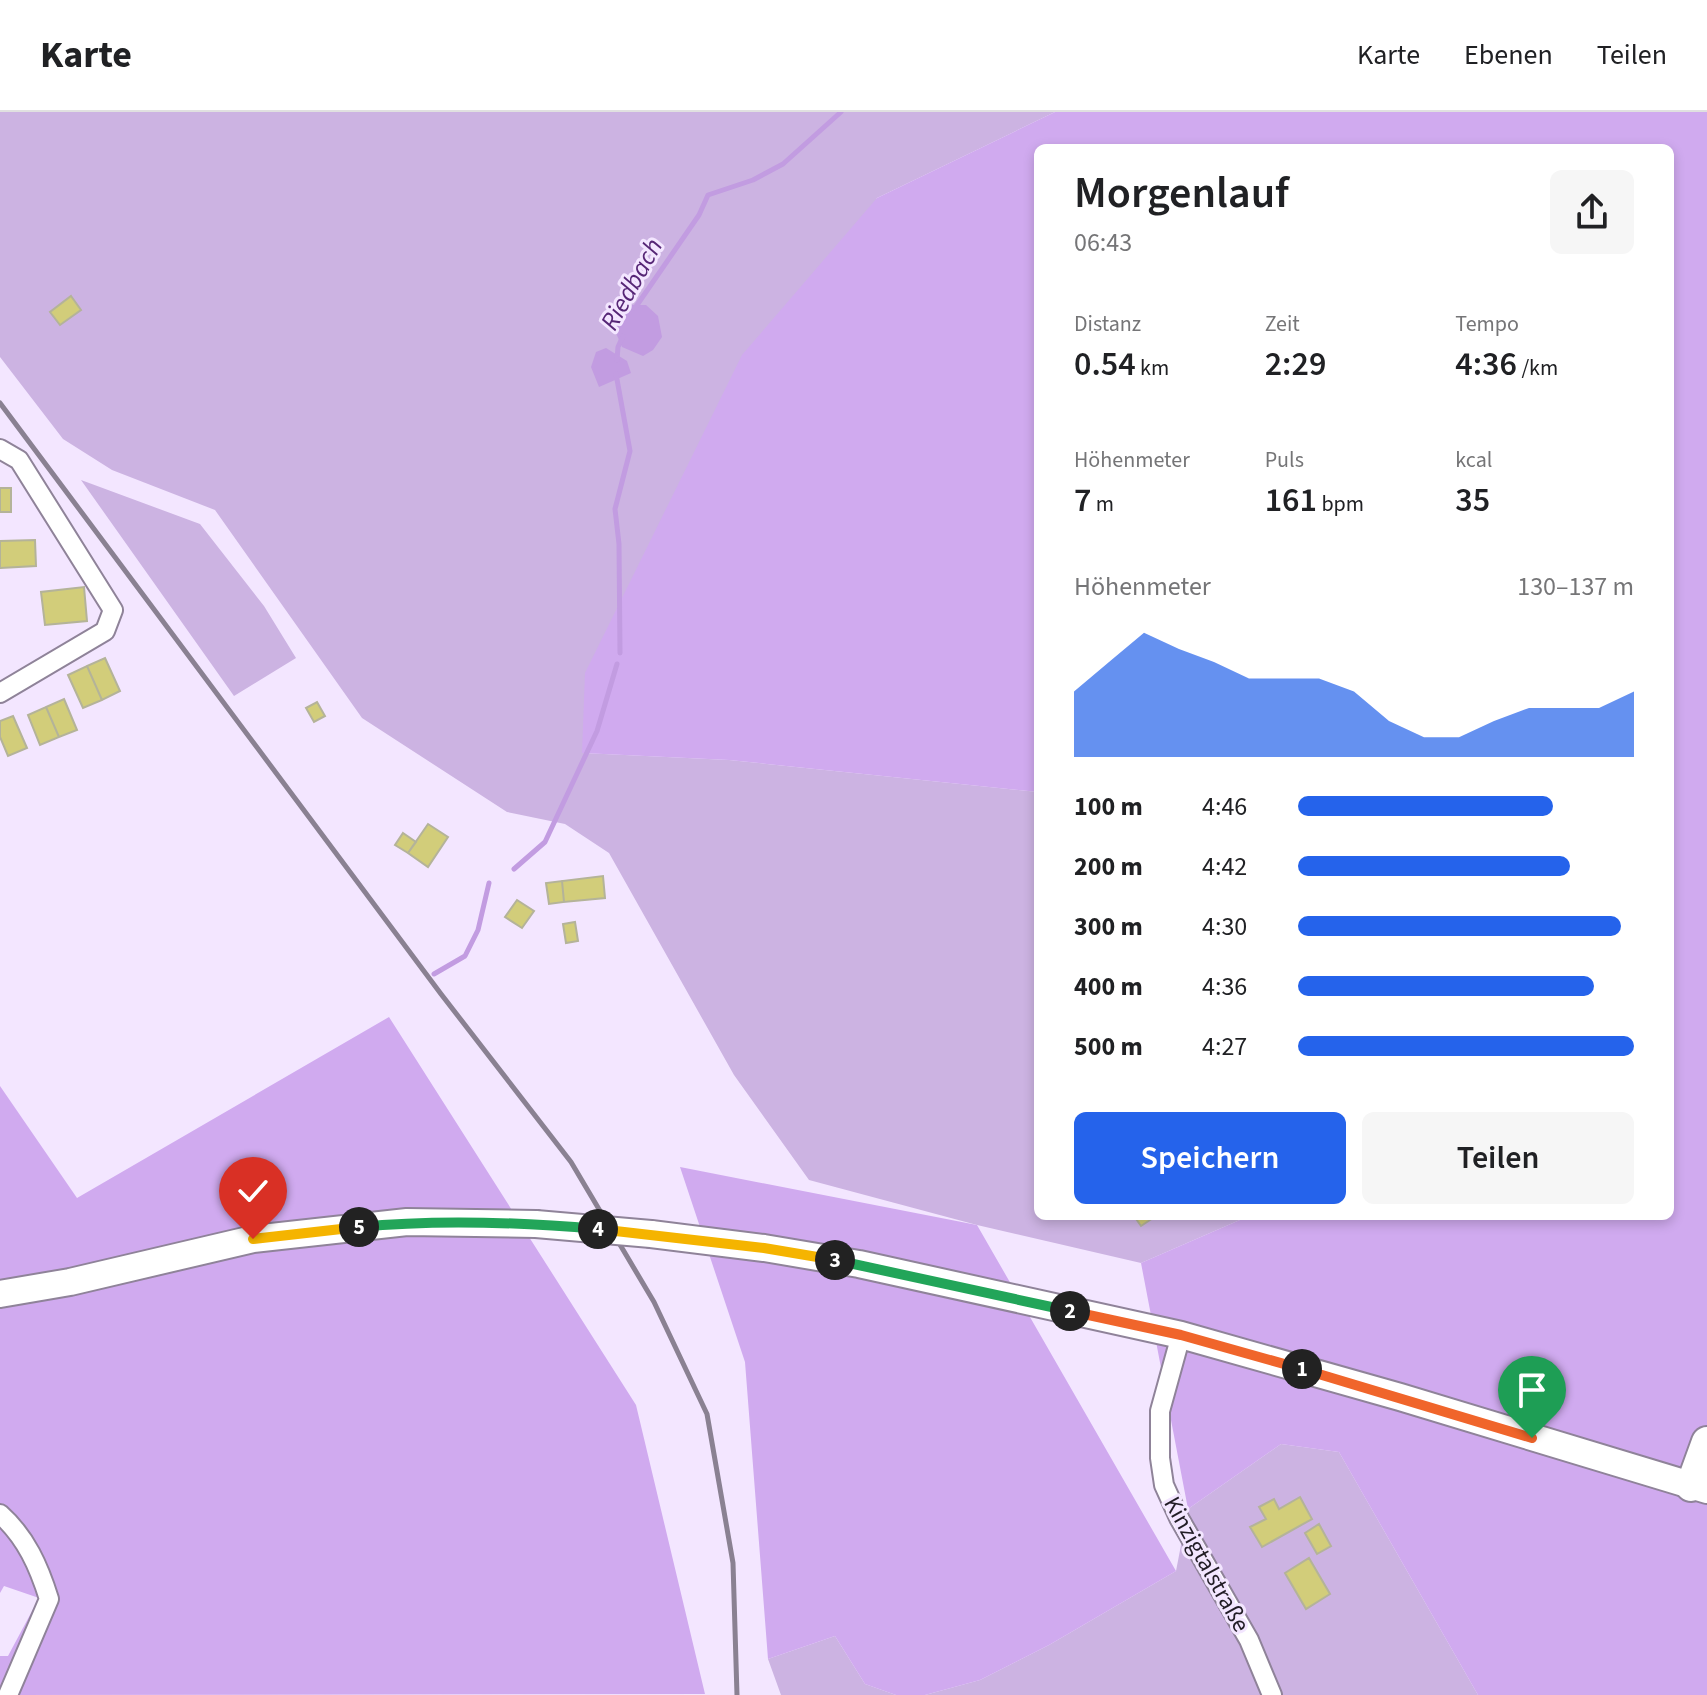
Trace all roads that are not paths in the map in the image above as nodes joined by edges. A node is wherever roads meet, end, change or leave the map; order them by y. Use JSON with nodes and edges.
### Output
{"nodes":[{"id":1,"x":0,"y":449,"type":"edge"},
{"id":2,"x":0,"y":693,"type":"edge"},
{"id":3,"x":0,"y":1294,"type":"edge"},
{"id":4,"x":1181,"y":1335,"type":"junction"},
{"id":5,"x":1707,"y":1442,"type":"edge"},
{"id":6,"x":1699,"y":1488,"type":"edge"},
{"id":7,"x":0,"y":1514,"type":"edge"},
{"id":8,"x":8,"y":1695,"type":"edge"},
{"id":9,"x":1272,"y":1695,"type":"edge"}],
"edges":[{"from":1,"to":2,"type":"street"},
{"from":3,"to":4,"type":"main road","bridge":true},
{"from":4,"to":6,"type":"main road"},
{"from":4,"to":9,"type":"street","name":"Kinzigtalstraße"},
{"from":5,"to":6,"type":"main road"},
{"from":7,"to":8,"type":"street"}]}
